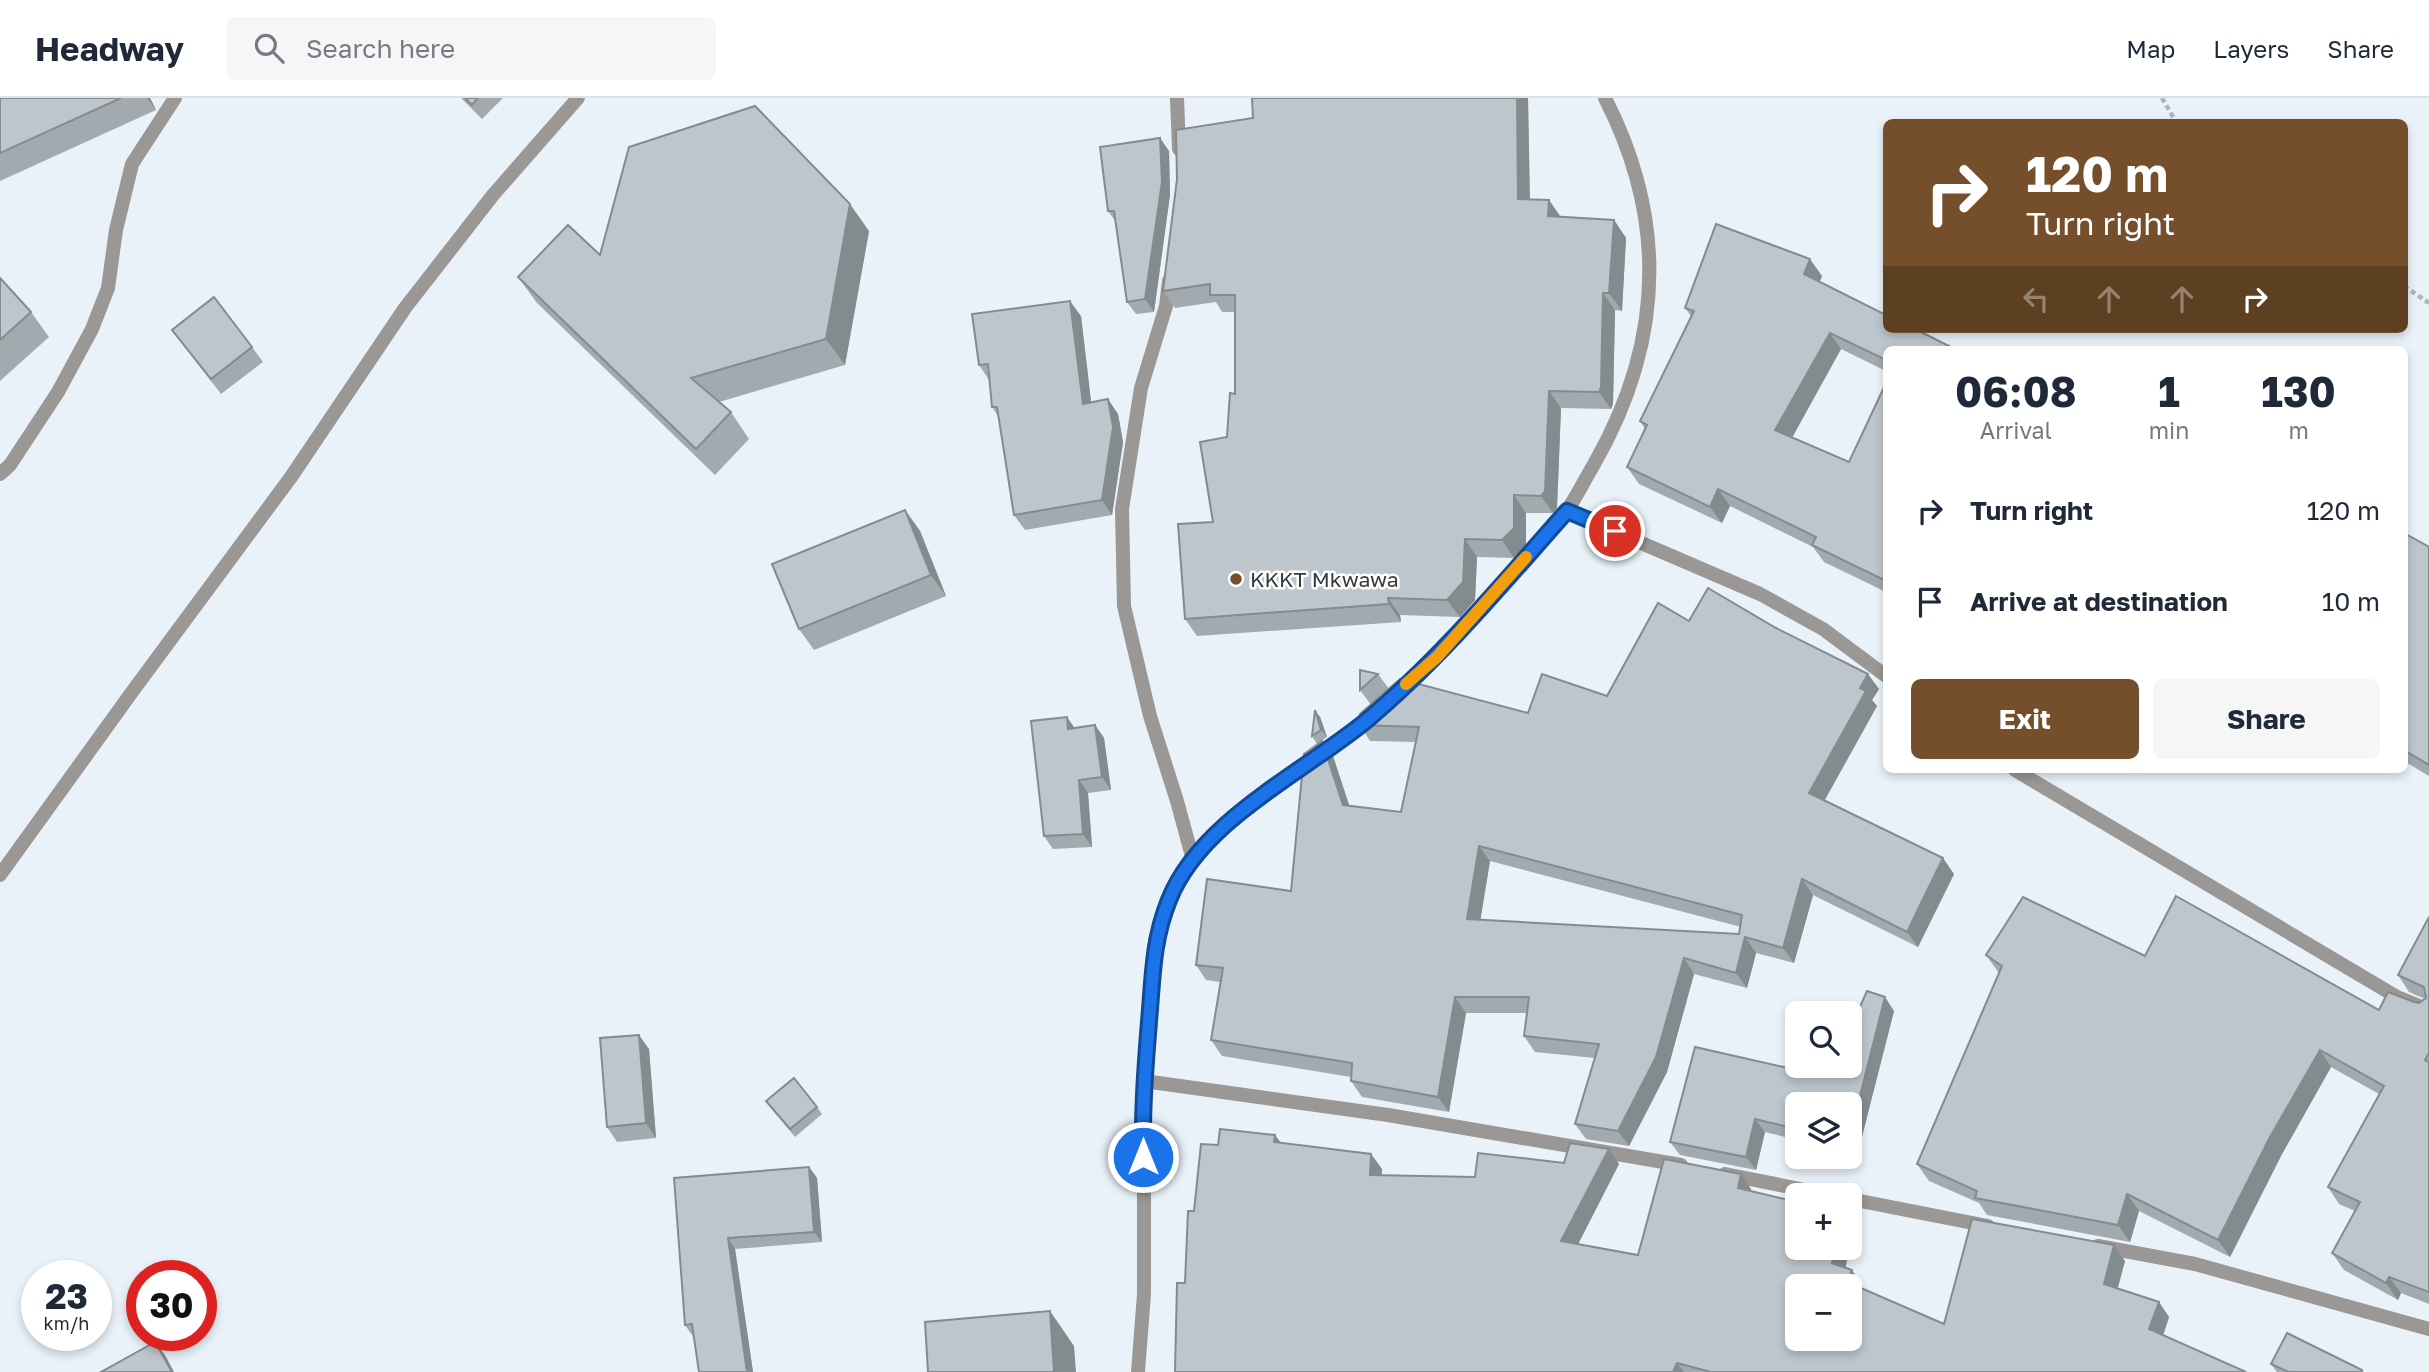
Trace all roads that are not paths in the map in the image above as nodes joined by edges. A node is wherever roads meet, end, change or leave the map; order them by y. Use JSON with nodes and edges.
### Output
{"nodes":[{"id":1,"x":175,"y":98,"type":"edge"},
{"id":2,"x":578,"y":98,"type":"edge"},
{"id":3,"x":1177,"y":98,"type":"edge"},
{"id":4,"x":1605,"y":98,"type":"edge"},
{"id":5,"x":1179,"y":167,"type":"edge"},
{"id":6,"x":1171,"y":269,"type":"edge"},
{"id":7,"x":0,"y":474,"type":"edge"},
{"id":8,"x":1567,"y":511,"type":"junction"},
{"id":9,"x":1883,"y":674,"type":"edge"},
{"id":10,"x":2020,"y":773,"type":"edge"},
{"id":11,"x":1193,"y":860,"type":"junction"},
{"id":12,"x":0,"y":875,"type":"edge"},
{"id":13,"x":2429,"y":1010,"type":"edge"},
{"id":14,"x":1144,"y":1081,"type":"junction"},
{"id":15,"x":1785,"y":1186,"type":"edge"},
{"id":16,"x":1862,"y":1201,"type":"edge"},
{"id":17,"x":2008,"y":1229,"type":"edge"},
{"id":18,"x":2088,"y":1244,"type":"edge"},
{"id":19,"x":2429,"y":1329,"type":"edge"},
{"id":20,"x":1138,"y":1372,"type":"edge"}],
"edges":[{"from":1,"to":7,"type":"street"},
{"from":2,"to":12,"type":"street"},
{"from":3,"to":5,"type":"street"},
{"from":4,"to":8,"type":"street"},
{"from":6,"to":11,"type":"street"},
{"from":8,"to":9,"type":"street"},
{"from":8,"to":11,"type":"street"},
{"from":10,"to":13,"type":"street"},
{"from":11,"to":14,"type":"street"},
{"from":14,"to":15,"type":"street"},
{"from":14,"to":20,"type":"street"},
{"from":16,"to":17,"type":"street"},
{"from":18,"to":19,"type":"street"}]}
